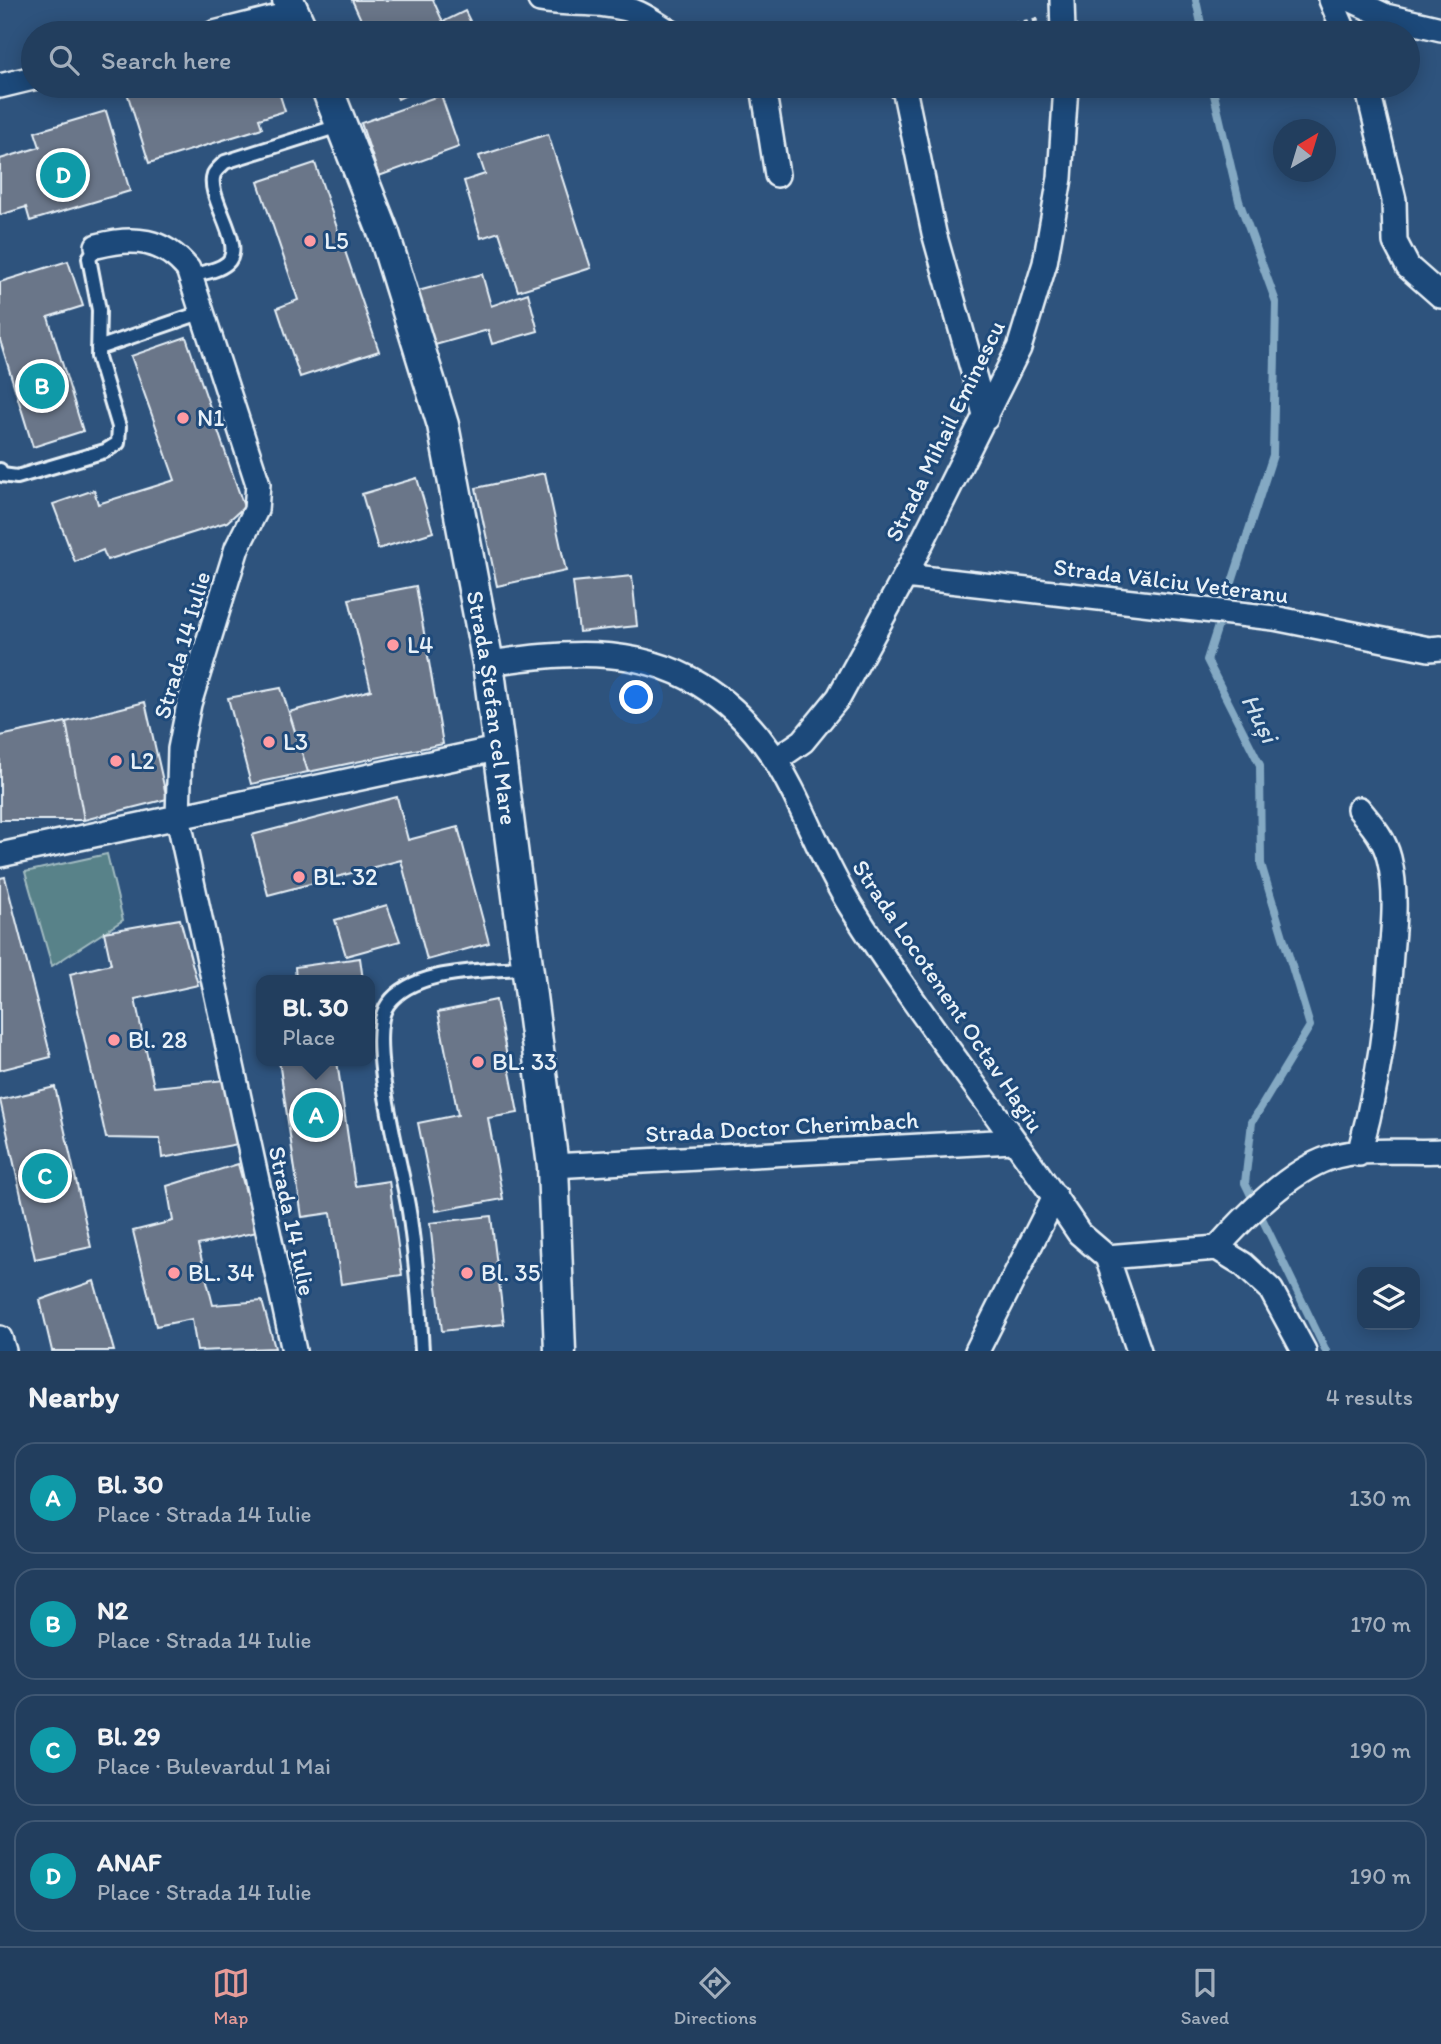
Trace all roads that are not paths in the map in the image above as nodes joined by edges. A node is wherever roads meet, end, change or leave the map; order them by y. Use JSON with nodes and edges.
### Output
{"nodes":[{"id":1,"x":540,"y":0,"type":"edge"},
{"id":2,"x":1331,"y":0,"type":"edge"},
{"id":3,"x":1352,"y":0,"type":"edge"},
{"id":4,"x":295,"y":16,"type":"edge"},
{"id":5,"x":271,"y":21,"type":"edge"},
{"id":6,"x":651,"y":21,"type":"edge"},
{"id":7,"x":1340,"y":21,"type":"edge"},
{"id":8,"x":1407,"y":21,"type":"edge"},
{"id":9,"x":1420,"y":24,"type":"edge"},
{"id":10,"x":1441,"y":29,"type":"edge"},
{"id":11,"x":21,"y":81,"type":"edge"},
{"id":12,"x":0,"y":86,"type":"edge"},
{"id":13,"x":331,"y":98,"type":"edge"},
{"id":14,"x":765,"y":98,"type":"edge"},
{"id":15,"x":906,"y":98,"type":"edge"},
{"id":16,"x":1065,"y":98,"type":"edge"},
{"id":17,"x":1370,"y":98,"type":"edge"},
{"id":18,"x":342,"y":125,"type":"junction"},
{"id":19,"x":777,"y":175,"type":"dead end"},
{"id":20,"x":97,"y":246,"type":"joint"},
{"id":21,"x":191,"y":276,"type":"junction"},
{"id":22,"x":1441,"y":296,"type":"edge"},
{"id":23,"x":203,"y":312,"type":"junction"},
{"id":24,"x":98,"y":348,"type":"junction"},
{"id":25,"x":986,"y":418,"type":"junction"},
{"id":26,"x":0,"y":470,"type":"edge"},
{"id":27,"x":905,"y":576,"type":"junction"},
{"id":28,"x":1437,"y":655,"type":"edge"},
{"id":29,"x":488,"y":663,"type":"junction"},
{"id":30,"x":501,"y":748,"type":"junction"},
{"id":31,"x":777,"y":759,"type":"junction"},
{"id":32,"x":1359,"y":809,"type":"dead end"},
{"id":33,"x":178,"y":817,"type":"junction"},
{"id":34,"x":0,"y":855,"type":"edge"},
{"id":35,"x":528,"y":967,"type":"junction"},
{"id":36,"x":1013,"y":1141,"type":"junction"},
{"id":37,"x":1441,"y":1151,"type":"edge"},
{"id":38,"x":1359,"y":1154,"type":"junction"},
{"id":39,"x":553,"y":1166,"type":"junction"},
{"id":40,"x":1055,"y":1196,"type":"junction"},
{"id":41,"x":1217,"y":1248,"type":"junction"},
{"id":42,"x":1107,"y":1257,"type":"junction"},
{"id":43,"x":0,"y":1338,"type":"edge"},
{"id":44,"x":1300,"y":1342,"type":"edge"},
{"id":45,"x":4,"y":1351,"type":"edge"},
{"id":46,"x":294,"y":1351,"type":"edge"},
{"id":47,"x":422,"y":1351,"type":"edge"},
{"id":48,"x":560,"y":1351,"type":"edge"},
{"id":49,"x":977,"y":1351,"type":"edge"},
{"id":50,"x":1139,"y":1351,"type":"edge"}],
"edges":[{"from":1,"to":6,"type":"street"},
{"from":2,"to":7,"type":"street"},
{"from":3,"to":8,"type":"street"},
{"from":4,"to":5,"type":"street"},
{"from":9,"to":10,"type":"street"},
{"from":11,"to":12,"type":"street"},
{"from":13,"to":18,"type":"street","name":"Strada Ștefan cel Mare"},
{"from":14,"to":19,"type":"street"},
{"from":15,"to":25,"type":"street"},
{"from":16,"to":25,"type":"street","name":"Strada Mihail Eminescu"},
{"from":17,"to":22,"type":"street"},
{"from":18,"to":21,"type":"lane"},
{"from":18,"to":29,"type":"street","name":"Strada Ștefan cel Mare"},
{"from":20,"to":21,"type":"street","name":"Strada 14 Iulie"},
{"from":20,"to":24,"type":"lane"},
{"from":21,"to":23,"type":"street","name":"Strada 14 Iulie"},
{"from":23,"to":24,"type":"lane"},
{"from":23,"to":33,"type":"street","name":"Strada 14 Iulie"},
{"from":24,"to":26,"type":"lane"},
{"from":25,"to":27,"type":"street","name":"Strada Mihail Eminescu"},
{"from":27,"to":28,"type":"street","name":"Strada Vălciu Veteranu"},
{"from":27,"to":31,"type":"street","name":"Strada Mihail Eminescu"},
{"from":29,"to":30,"type":"street","name":"Strada Ștefan cel Mare"},
{"from":29,"to":31,"type":"street","name":"Strada Locotenent Octav Hagiu"},
{"from":30,"to":33,"type":"street"},
{"from":30,"to":35,"type":"street","name":"Strada Ștefan cel Mare"},
{"from":31,"to":36,"type":"street","name":"Strada Locotenent Octav Hagiu"},
{"from":32,"to":38,"type":"street"},
{"from":33,"to":34,"type":"street"},
{"from":33,"to":46,"type":"street","name":"Strada 14 Iulie"},
{"from":35,"to":39,"type":"street","name":"Strada Ștefan cel Mare"},
{"from":35,"to":47,"type":"lane"},
{"from":36,"to":39,"type":"street","name":"Strada Doctor Cherimbach"},
{"from":36,"to":40,"type":"street","name":"Strada Locotenent Octav Hagiu"},
{"from":37,"to":38,"type":"street"},
{"from":38,"to":41,"type":"street"},
{"from":39,"to":48,"type":"street","name":"Strada Ștefan cel Mare"},
{"from":40,"to":42,"type":"street","name":"Strada Locotenent Octav Hagiu"},
{"from":40,"to":49,"type":"street"},
{"from":41,"to":42,"type":"street"},
{"from":41,"to":44,"type":"street"},
{"from":42,"to":50,"type":"street"},
{"from":43,"to":45,"type":"street"}]}
